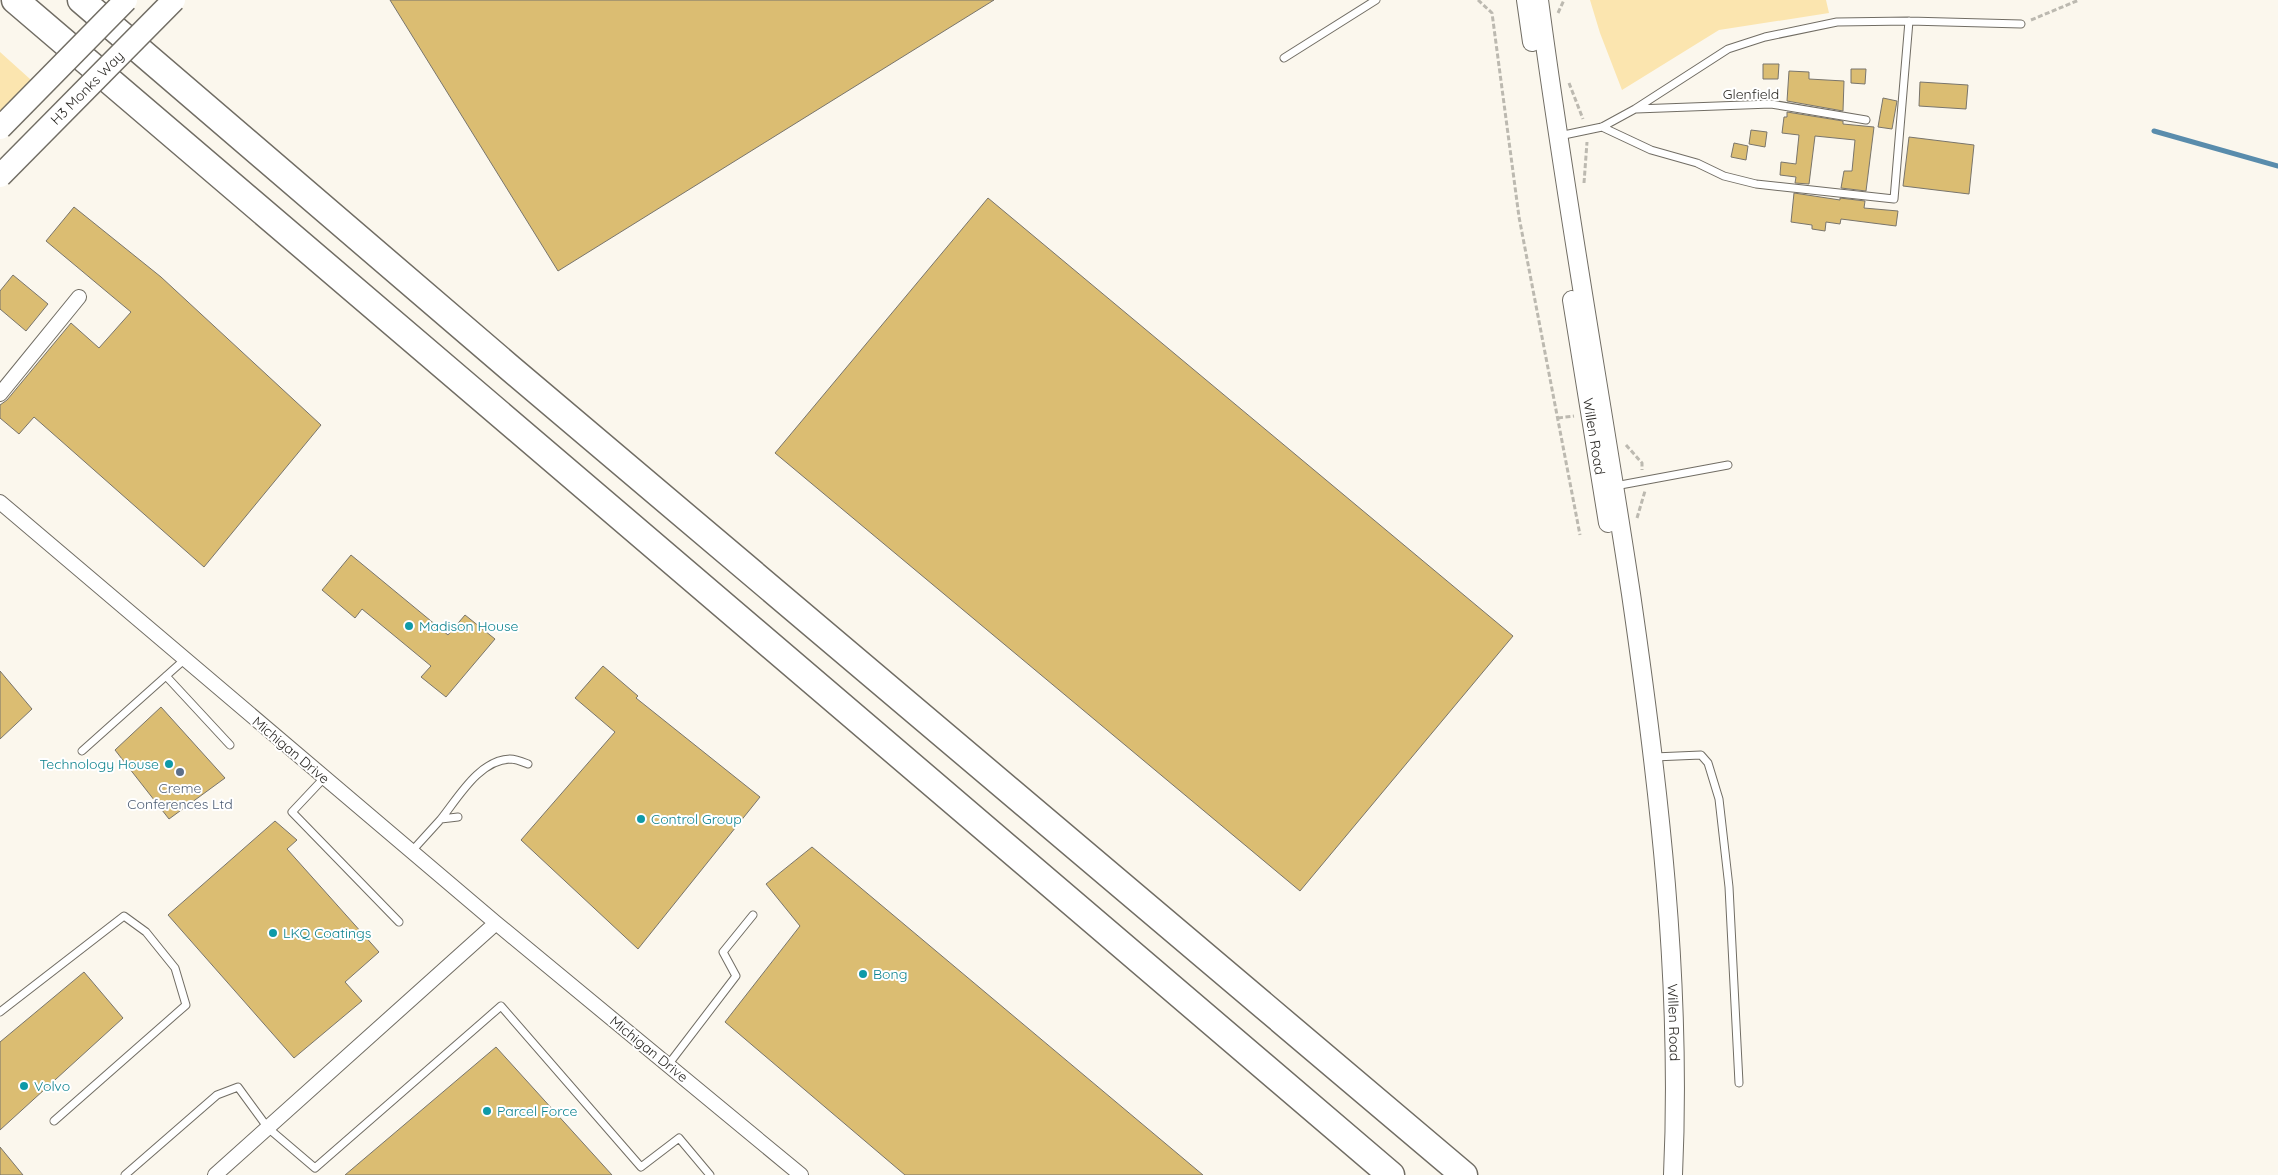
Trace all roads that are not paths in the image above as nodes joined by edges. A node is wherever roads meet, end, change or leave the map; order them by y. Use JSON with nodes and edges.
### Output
{"nodes":[{"id":1,"x":15,"y":0,"type":"edge"},
{"id":2,"x":81,"y":0,"type":"edge"},
{"id":3,"x":126,"y":0,"type":"edge"},
{"id":4,"x":174,"y":0,"type":"edge"},
{"id":5,"x":1376,"y":0,"type":"edge"},
{"id":6,"x":1526,"y":0,"type":"edge"},
{"id":7,"x":1539,"y":0,"type":"edge"},
{"id":8,"x":1909,"y":21,"type":"junction"},
{"id":9,"x":2021,"y":24,"type":"road end"},
{"id":10,"x":1284,"y":58,"type":"dead end"},
{"id":11,"x":1635,"y":108,"type":"junction"},
{"id":12,"x":1866,"y":120,"type":"dead end"},
{"id":13,"x":0,"y":128,"type":"edge"},
{"id":14,"x":1602,"y":128,"type":"junction"},
{"id":15,"x":1558,"y":136,"type":"junction"},
{"id":16,"x":0,"y":176,"type":"edge"},
{"id":17,"x":79,"y":297,"type":"dead end"},
{"id":18,"x":0,"y":394,"type":"edge"},
{"id":19,"x":1728,"y":465,"type":"dead end"},
{"id":20,"x":1609,"y":487,"type":"junction"},
{"id":21,"x":0,"y":502,"type":"edge"},
{"id":22,"x":184,"y":660,"type":"junction"},
{"id":23,"x":166,"y":676,"type":"junction"},
{"id":24,"x":230,"y":745,"type":"dead end"},
{"id":25,"x":82,"y":750,"type":"dead end"},
{"id":26,"x":1654,"y":757,"type":"junction"},
{"id":27,"x":528,"y":764,"type":"dead end"},
{"id":28,"x":324,"y":778,"type":"junction"},
{"id":29,"x":458,"y":818,"type":"dead end"},
{"id":30,"x":441,"y":819,"type":"junction"},
{"id":31,"x":411,"y":852,"type":"junction"},
{"id":32,"x":1666,"y":871,"type":"junction"},
{"id":33,"x":753,"y":915,"type":"dead end"},
{"id":34,"x":399,"y":922,"type":"dead end"},
{"id":35,"x":496,"y":923,"type":"junction"},
{"id":36,"x":0,"y":1012,"type":"edge"},
{"id":37,"x":668,"y":1065,"type":"junction"},
{"id":38,"x":1738,"y":1083,"type":"dead end"},
{"id":39,"x":54,"y":1121,"type":"dead end"},
{"id":40,"x":268,"y":1128,"type":"junction"},
{"id":41,"x":315,"y":1172,"type":"edge"},
{"id":42,"x":125,"y":1175,"type":"edge"},
{"id":43,"x":215,"y":1175,"type":"edge"},
{"id":44,"x":710,"y":1175,"type":"edge"},
{"id":45,"x":801,"y":1175,"type":"edge"},
{"id":46,"x":1391,"y":1175,"type":"edge"},
{"id":47,"x":1464,"y":1175,"type":"edge"},
{"id":48,"x":1673,"y":1175,"type":"edge"}],
"edges":[{"from":1,"to":46,"type":"highway"},
{"from":2,"to":47,"type":"highway"},
{"from":3,"to":13,"type":"main road","bridge":true},
{"from":4,"to":16,"type":"main road","name":"H3 Monks Way","bridge":true},
{"from":5,"to":10,"type":"lane"},
{"from":6,"to":20,"type":"street","name":"Willen Road"},
{"from":7,"to":15,"type":"street","name":"Willen Road"},
{"from":8,"to":9,"type":"lane"},
{"from":8,"to":11,"type":"lane"},
{"from":8,"to":14,"type":"lane"},
{"from":11,"to":12,"type":"lane","name":"Glenfield"},
{"from":11,"to":14,"type":"lane"},
{"from":14,"to":15,"type":"lane"},
{"from":15,"to":20,"type":"street","name":"Willen Road"},
{"from":17,"to":18,"type":"street"},
{"from":19,"to":20,"type":"lane"},
{"from":20,"to":26,"type":"street","name":"Willen Road"},
{"from":20,"to":32,"type":"street","name":"Willen Road"},
{"from":21,"to":22,"type":"street","name":"Michigan Drive"},
{"from":22,"to":23,"type":"lane"},
{"from":22,"to":28,"type":"street","name":"Michigan Drive"},
{"from":23,"to":24,"type":"lane"},
{"from":23,"to":25,"type":"lane"},
{"from":26,"to":32,"type":"street","name":"Willen Road"},
{"from":26,"to":38,"type":"lane"},
{"from":27,"to":30,"type":"lane"},
{"from":28,"to":31,"type":"street","name":"Michigan Drive"},
{"from":28,"to":34,"type":"lane"},
{"from":29,"to":30,"type":"lane"},
{"from":30,"to":31,"type":"lane"},
{"from":31,"to":35,"type":"street","name":"Michigan Drive"},
{"from":32,"to":48,"type":"street","name":"Willen Road"},
{"from":33,"to":37,"type":"lane"},
{"from":35,"to":37,"type":"street","name":"Michigan Drive"},
{"from":35,"to":40,"type":"street"},
{"from":36,"to":39,"type":"lane"},
{"from":37,"to":45,"type":"street","name":"Michigan Drive"},
{"from":40,"to":41,"type":"lane"},
{"from":40,"to":42,"type":"lane"},
{"from":40,"to":43,"type":"street"},
{"from":41,"to":44,"type":"lane"}]}
